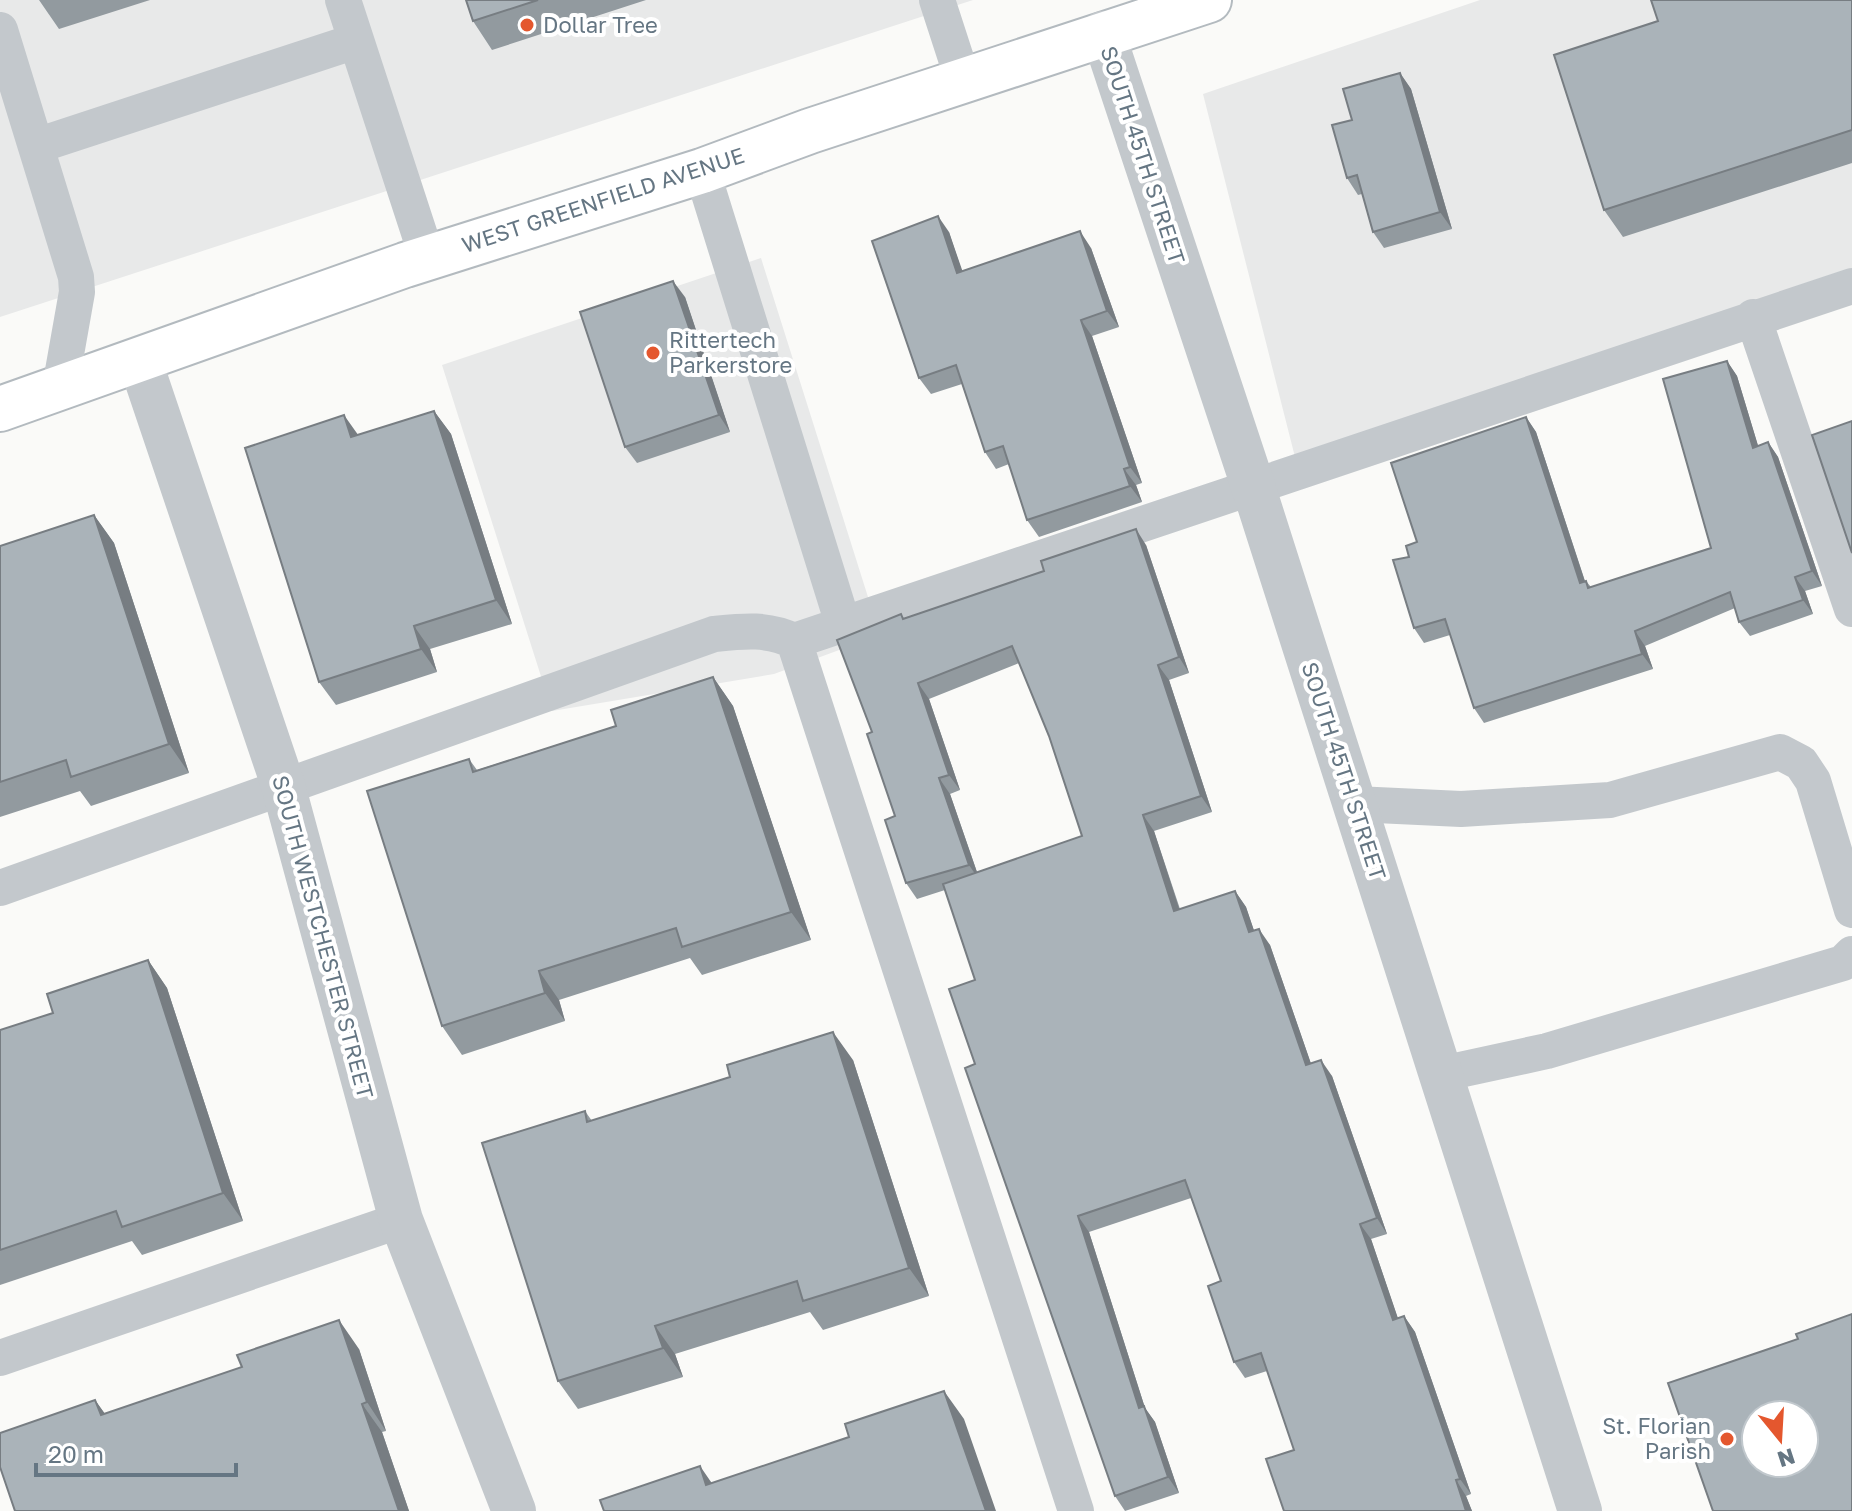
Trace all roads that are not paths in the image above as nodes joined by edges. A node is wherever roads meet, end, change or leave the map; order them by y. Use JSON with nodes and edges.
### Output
{"nodes":[{"id":1,"x":343,"y":0,"type":"edge"},
{"id":2,"x":937,"y":0,"type":"edge"},
{"id":3,"x":1209,"y":0,"type":"edge"},
{"id":4,"x":0,"y":30,"type":"edge"},
{"id":5,"x":1103,"y":33,"type":"junction"},
{"id":6,"x":356,"y":41,"type":"junction"},
{"id":7,"x":963,"y":80,"type":"junction"},
{"id":8,"x":36,"y":146,"type":"junction"},
{"id":9,"x":702,"y":171,"type":"junction"},
{"id":10,"x":427,"y":257,"type":"junction"},
{"id":11,"x":1852,"y":286,"type":"edge"},
{"id":12,"x":1753,"y":317,"type":"junction"},
{"id":13,"x":140,"y":361,"type":"junction"},
{"id":14,"x":60,"y":388,"type":"junction"},
{"id":15,"x":0,"y":409,"type":"edge"},
{"id":16,"x":1254,"y":489,"type":"junction"},
{"id":17,"x":1852,"y":609,"type":"edge"},
{"id":18,"x":843,"y":624,"type":"junction"},
{"id":19,"x":794,"y":641,"type":"junction"},
{"id":20,"x":283,"y":785,"type":"junction"},
{"id":21,"x":1355,"y":804,"type":"junction"},
{"id":22,"x":0,"y":888,"type":"edge"},
{"id":23,"x":1852,"y":910,"type":"edge"},
{"id":24,"x":1852,"y":954,"type":"edge"},
{"id":25,"x":1441,"y":1074,"type":"junction"},
{"id":26,"x":401,"y":1220,"type":"junction"},
{"id":27,"x":0,"y":1358,"type":"edge"},
{"id":28,"x":514,"y":1511,"type":"edge"},
{"id":29,"x":1076,"y":1511,"type":"edge"},
{"id":30,"x":1580,"y":1511,"type":"edge"}],
"edges":[{"from":1,"to":6,"type":"lane"},
{"from":2,"to":7,"type":"lane"},
{"from":3,"to":5,"type":"main road","name":"WEST GREENFIELD AVENUE"},
{"from":4,"to":8,"type":"lane"},
{"from":5,"to":7,"type":"main road","name":"WEST GREENFIELD AVENUE"},
{"from":5,"to":16,"type":"street","name":"SOUTH 45TH STREET"},
{"from":6,"to":8,"type":"lane"},
{"from":6,"to":10,"type":"lane"},
{"from":7,"to":9,"type":"main road","name":"WEST GREENFIELD AVENUE"},
{"from":8,"to":14,"type":"lane"},
{"from":9,"to":10,"type":"main road","name":"WEST GREENFIELD AVENUE"},
{"from":9,"to":18,"type":"lane"},
{"from":10,"to":13,"type":"main road","name":"WEST GREENFIELD AVENUE"},
{"from":11,"to":12,"type":"lane"},
{"from":12,"to":16,"type":"lane"},
{"from":12,"to":17,"type":"lane"},
{"from":13,"to":14,"type":"main road","name":"WEST GREENFIELD AVENUE"},
{"from":13,"to":20,"type":"street","name":"SOUTH WESTCHESTER STREET"},
{"from":14,"to":15,"type":"main road","name":"WEST GREENFIELD AVENUE"},
{"from":16,"to":18,"type":"lane"},
{"from":16,"to":21,"type":"street","name":"SOUTH 45TH STREET"},
{"from":18,"to":19,"type":"lane"},
{"from":19,"to":20,"type":"lane"},
{"from":19,"to":29,"type":"lane"},
{"from":20,"to":22,"type":"lane"},
{"from":20,"to":26,"type":"street","name":"SOUTH WESTCHESTER STREET"},
{"from":21,"to":23,"type":"lane"},
{"from":21,"to":25,"type":"street","name":"SOUTH 45TH STREET"},
{"from":24,"to":25,"type":"lane"},
{"from":25,"to":30,"type":"street","name":"SOUTH 45TH STREET"},
{"from":26,"to":27,"type":"lane"},
{"from":26,"to":28,"type":"street","name":"SOUTH WESTCHESTER STREET"}]}
